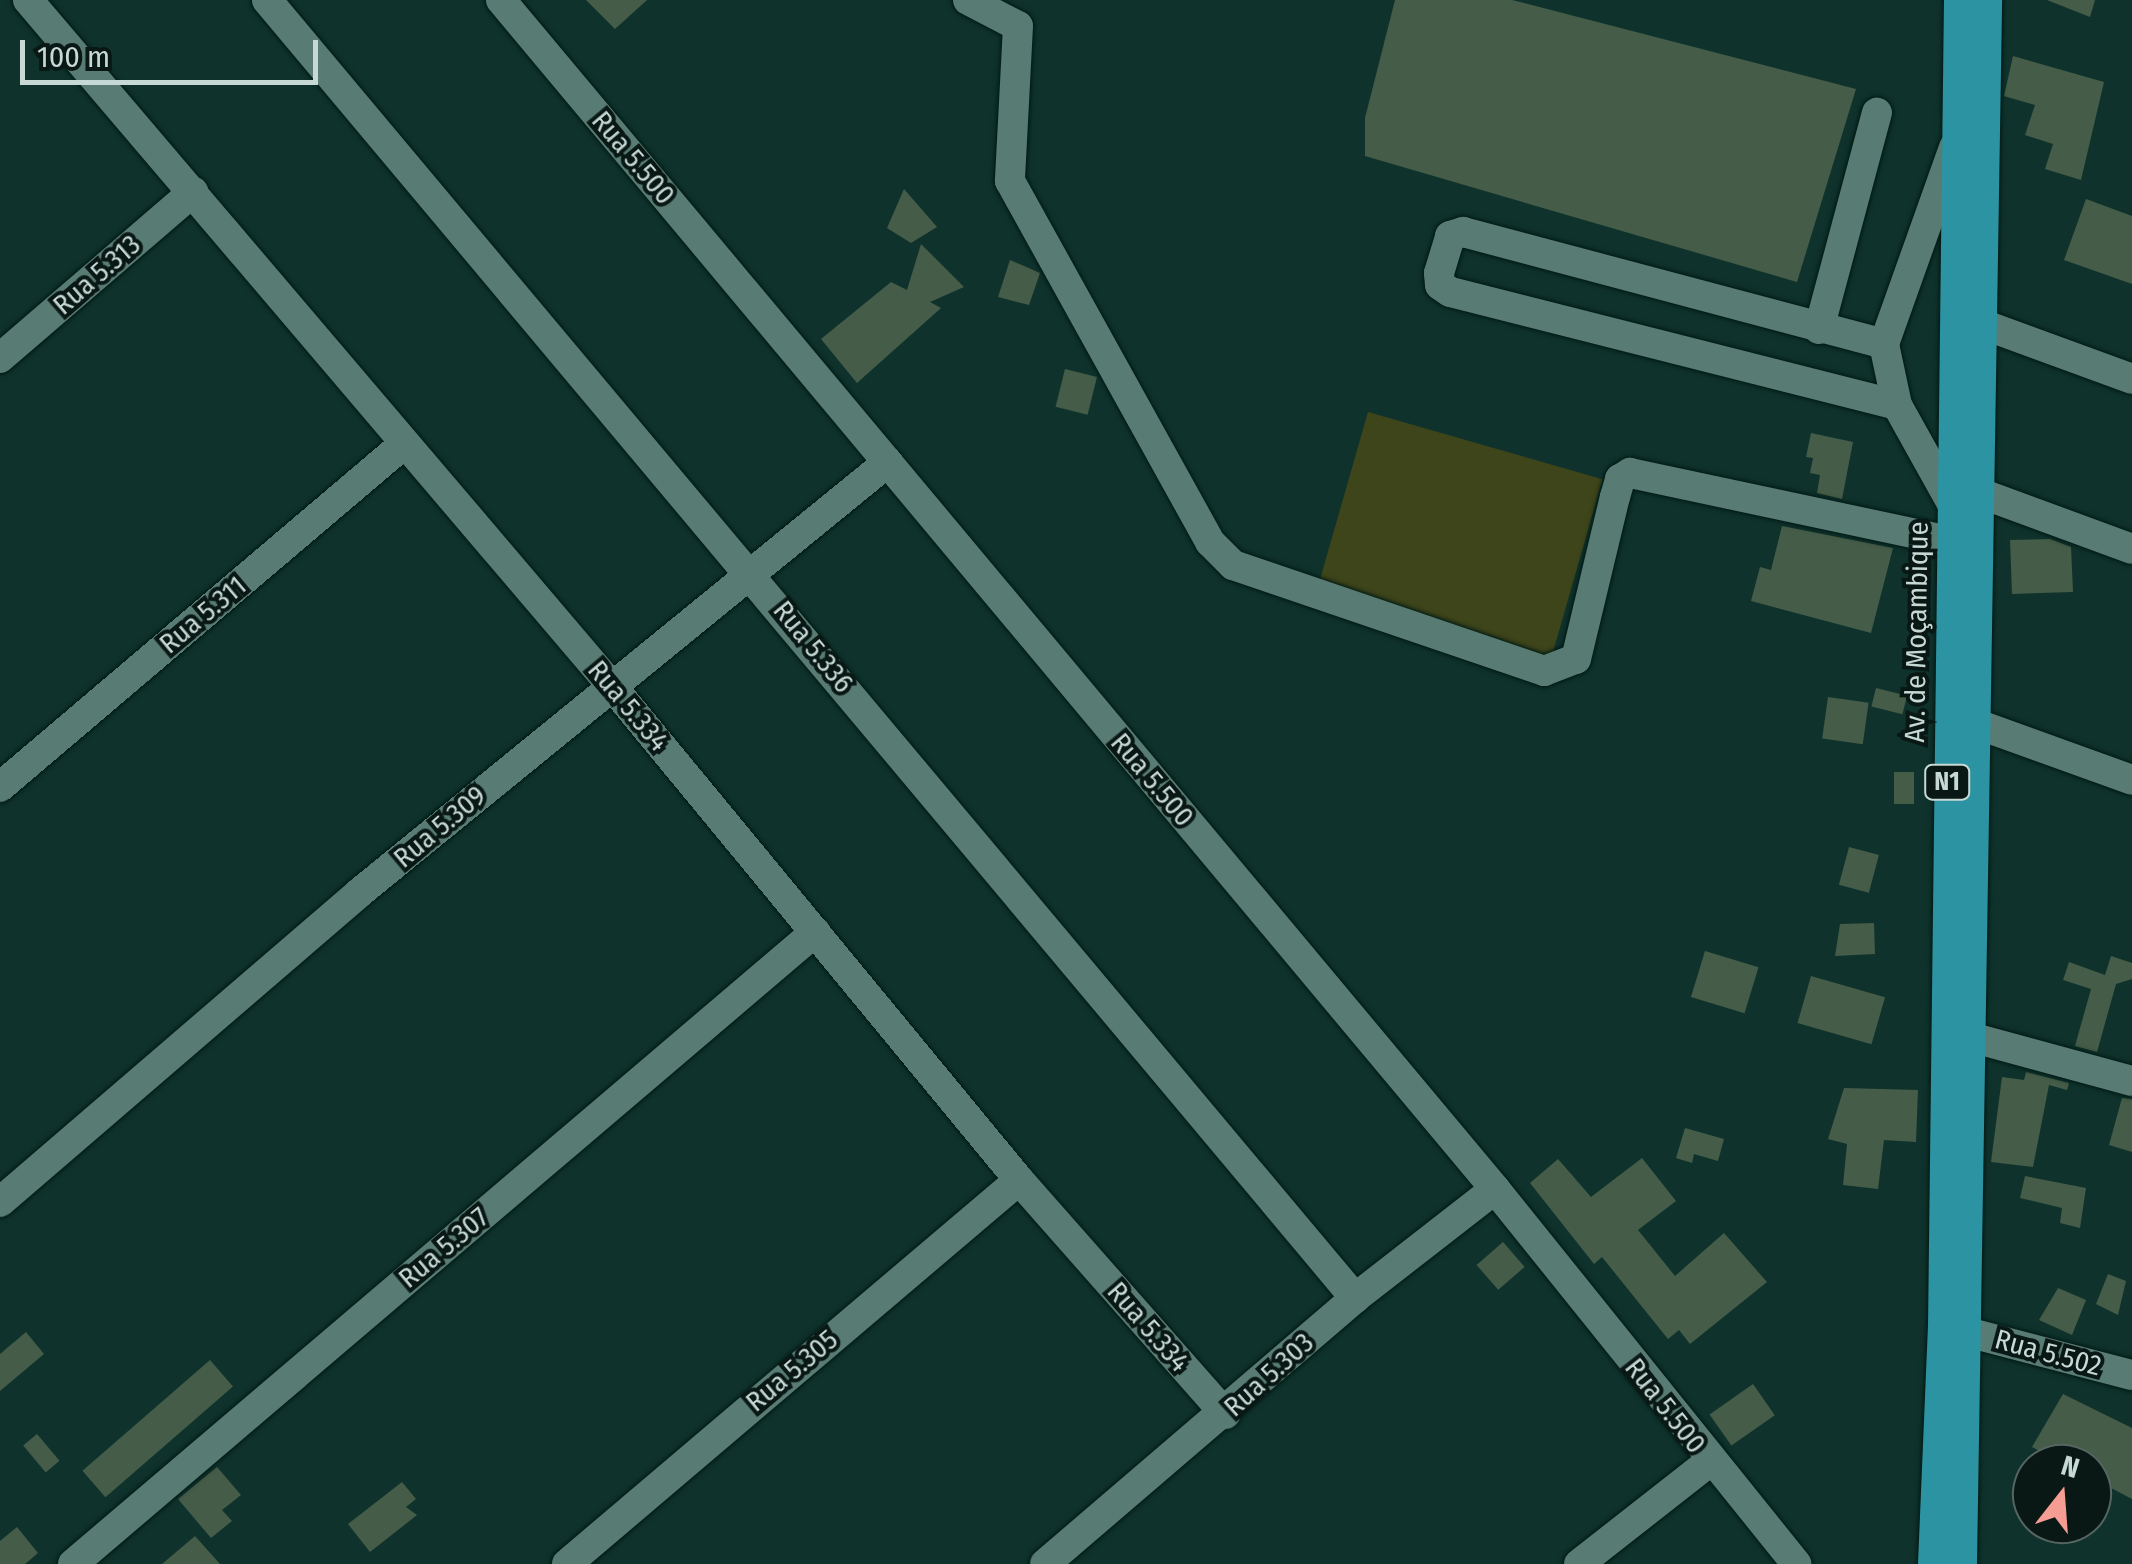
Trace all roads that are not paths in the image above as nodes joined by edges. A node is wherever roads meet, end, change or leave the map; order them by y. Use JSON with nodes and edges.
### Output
{"nodes":[{"id":1,"x":28,"y":0,"type":"edge"},
{"id":2,"x":268,"y":0,"type":"edge"},
{"id":3,"x":500,"y":0,"type":"edge"},
{"id":4,"x":968,"y":0,"type":"edge"},
{"id":5,"x":1960,"y":2,"type":"edge"},
{"id":6,"x":1876,"y":113,"type":"dead end"},
{"id":7,"x":1954,"y":144,"type":"junction"},
{"id":8,"x":194,"y":192,"type":"junction"},
{"id":9,"x":1982,"y":324,"type":"junction"},
{"id":10,"x":1819,"y":329,"type":"junction"},
{"id":11,"x":1884,"y":344,"type":"junction"},
{"id":12,"x":0,"y":358,"type":"edge"},
{"id":13,"x":2132,"y":379,"type":"edge"},
{"id":14,"x":1898,"y":405,"type":"junction"},
{"id":15,"x":406,"y":443,"type":"junction"},
{"id":16,"x":888,"y":462,"type":"junction"},
{"id":17,"x":1966,"y":498,"type":"junction"},
{"id":18,"x":1951,"y":541,"type":"junction"},
{"id":19,"x":2132,"y":550,"type":"edge"},
{"id":20,"x":754,"y":574,"type":"junction"},
{"id":21,"x":611,"y":685,"type":"junction"},
{"id":22,"x":1974,"y":724,"type":"junction"},
{"id":23,"x":2132,"y":780,"type":"edge"},
{"id":24,"x":0,"y":787,"type":"edge"},
{"id":25,"x":815,"y":932,"type":"junction"},
{"id":26,"x":1970,"y":1037,"type":"junction"},
{"id":27,"x":2132,"y":1081,"type":"edge"},
{"id":28,"x":1018,"y":1180,"type":"junction"},
{"id":29,"x":1495,"y":1189,"type":"junction"},
{"id":30,"x":0,"y":1202,"type":"edge"},
{"id":31,"x":1354,"y":1298,"type":"junction"},
{"id":32,"x":1963,"y":1331,"type":"junction"},
{"id":33,"x":2132,"y":1375,"type":"edge"},
{"id":34,"x":1225,"y":1414,"type":"junction"},
{"id":35,"x":1709,"y":1462,"type":"junction"},
{"id":36,"x":73,"y":1564,"type":"edge"},
{"id":37,"x":567,"y":1564,"type":"edge"},
{"id":38,"x":1045,"y":1564,"type":"edge"},
{"id":39,"x":1580,"y":1564,"type":"edge"},
{"id":40,"x":1797,"y":1564,"type":"edge"},
{"id":41,"x":1933,"y":1564,"type":"edge"},
{"id":42,"x":1962,"y":1564,"type":"edge"}],
"edges":[{"from":1,"to":8,"type":"street","name":"Rua 5.334"},
{"from":2,"to":20,"type":"street","name":"Rua 5.336"},
{"from":3,"to":16,"type":"street","name":"Rua 5.500"},
{"from":4,"to":18,"type":"street"},
{"from":5,"to":7,"type":"highway","name":"Av. de Moçambique","number":"N1"},
{"from":5,"to":9,"type":"highway","name":"Av. de Moçambique","number":"N1"},
{"from":6,"to":10,"type":"street"},
{"from":7,"to":11,"type":"street"},
{"from":7,"to":17,"type":"highway","name":"Av. de Moçambique","number":"N1"},
{"from":8,"to":12,"type":"street","name":"Rua 5.313"},
{"from":8,"to":15,"type":"street","name":"Rua 5.334"},
{"from":9,"to":13,"type":"street"},
{"from":9,"to":17,"type":"highway","name":"Av. de Moçambique","number":"N1"},
{"from":10,"to":11,"type":"street"},
{"from":10,"to":14,"type":"street"},
{"from":11,"to":14,"type":"street"},
{"from":14,"to":17,"type":"street"},
{"from":15,"to":21,"type":"street","name":"Rua 5.334"},
{"from":15,"to":24,"type":"street","name":"Rua 5.311"},
{"from":16,"to":20,"type":"street","name":"Rua 5.309"},
{"from":16,"to":29,"type":"street","name":"Rua 5.500"},
{"from":17,"to":18,"type":"highway","name":"Av. de Moçambique","number":"N1"},
{"from":17,"to":19,"type":"street"},
{"from":17,"to":22,"type":"highway","name":"Av. de Moçambique","number":"N1"},
{"from":18,"to":41,"type":"highway","name":"Av. de Moçambique","number":"N1"},
{"from":20,"to":21,"type":"street","name":"Rua 5.309"},
{"from":20,"to":31,"type":"street","name":"Rua 5.336"},
{"from":21,"to":25,"type":"street","name":"Rua 5.334"},
{"from":21,"to":30,"type":"street","name":"Rua 5.309"},
{"from":22,"to":23,"type":"street"},
{"from":22,"to":26,"type":"highway","name":"Av. de Moçambique","number":"N1"},
{"from":25,"to":28,"type":"street","name":"Rua 5.334"},
{"from":25,"to":36,"type":"street","name":"Rua 5.307"},
{"from":26,"to":27,"type":"street"},
{"from":26,"to":32,"type":"highway","name":"Av. de Moçambique","number":"N1"},
{"from":28,"to":34,"type":"street","name":"Rua 5.334"},
{"from":28,"to":37,"type":"street","name":"Rua 5.305"},
{"from":29,"to":31,"type":"street","name":"Rua 5.303"},
{"from":29,"to":35,"type":"street","name":"Rua 5.500"},
{"from":31,"to":34,"type":"street","name":"Rua 5.303"},
{"from":32,"to":33,"type":"street","name":"Rua 5.502"},
{"from":32,"to":42,"type":"highway","name":"Av. de Moçambique","number":"N1"},
{"from":34,"to":38,"type":"street","name":"Rua 5.303"},
{"from":35,"to":39,"type":"street"},
{"from":35,"to":40,"type":"street","name":"Rua 5.500"}]}
